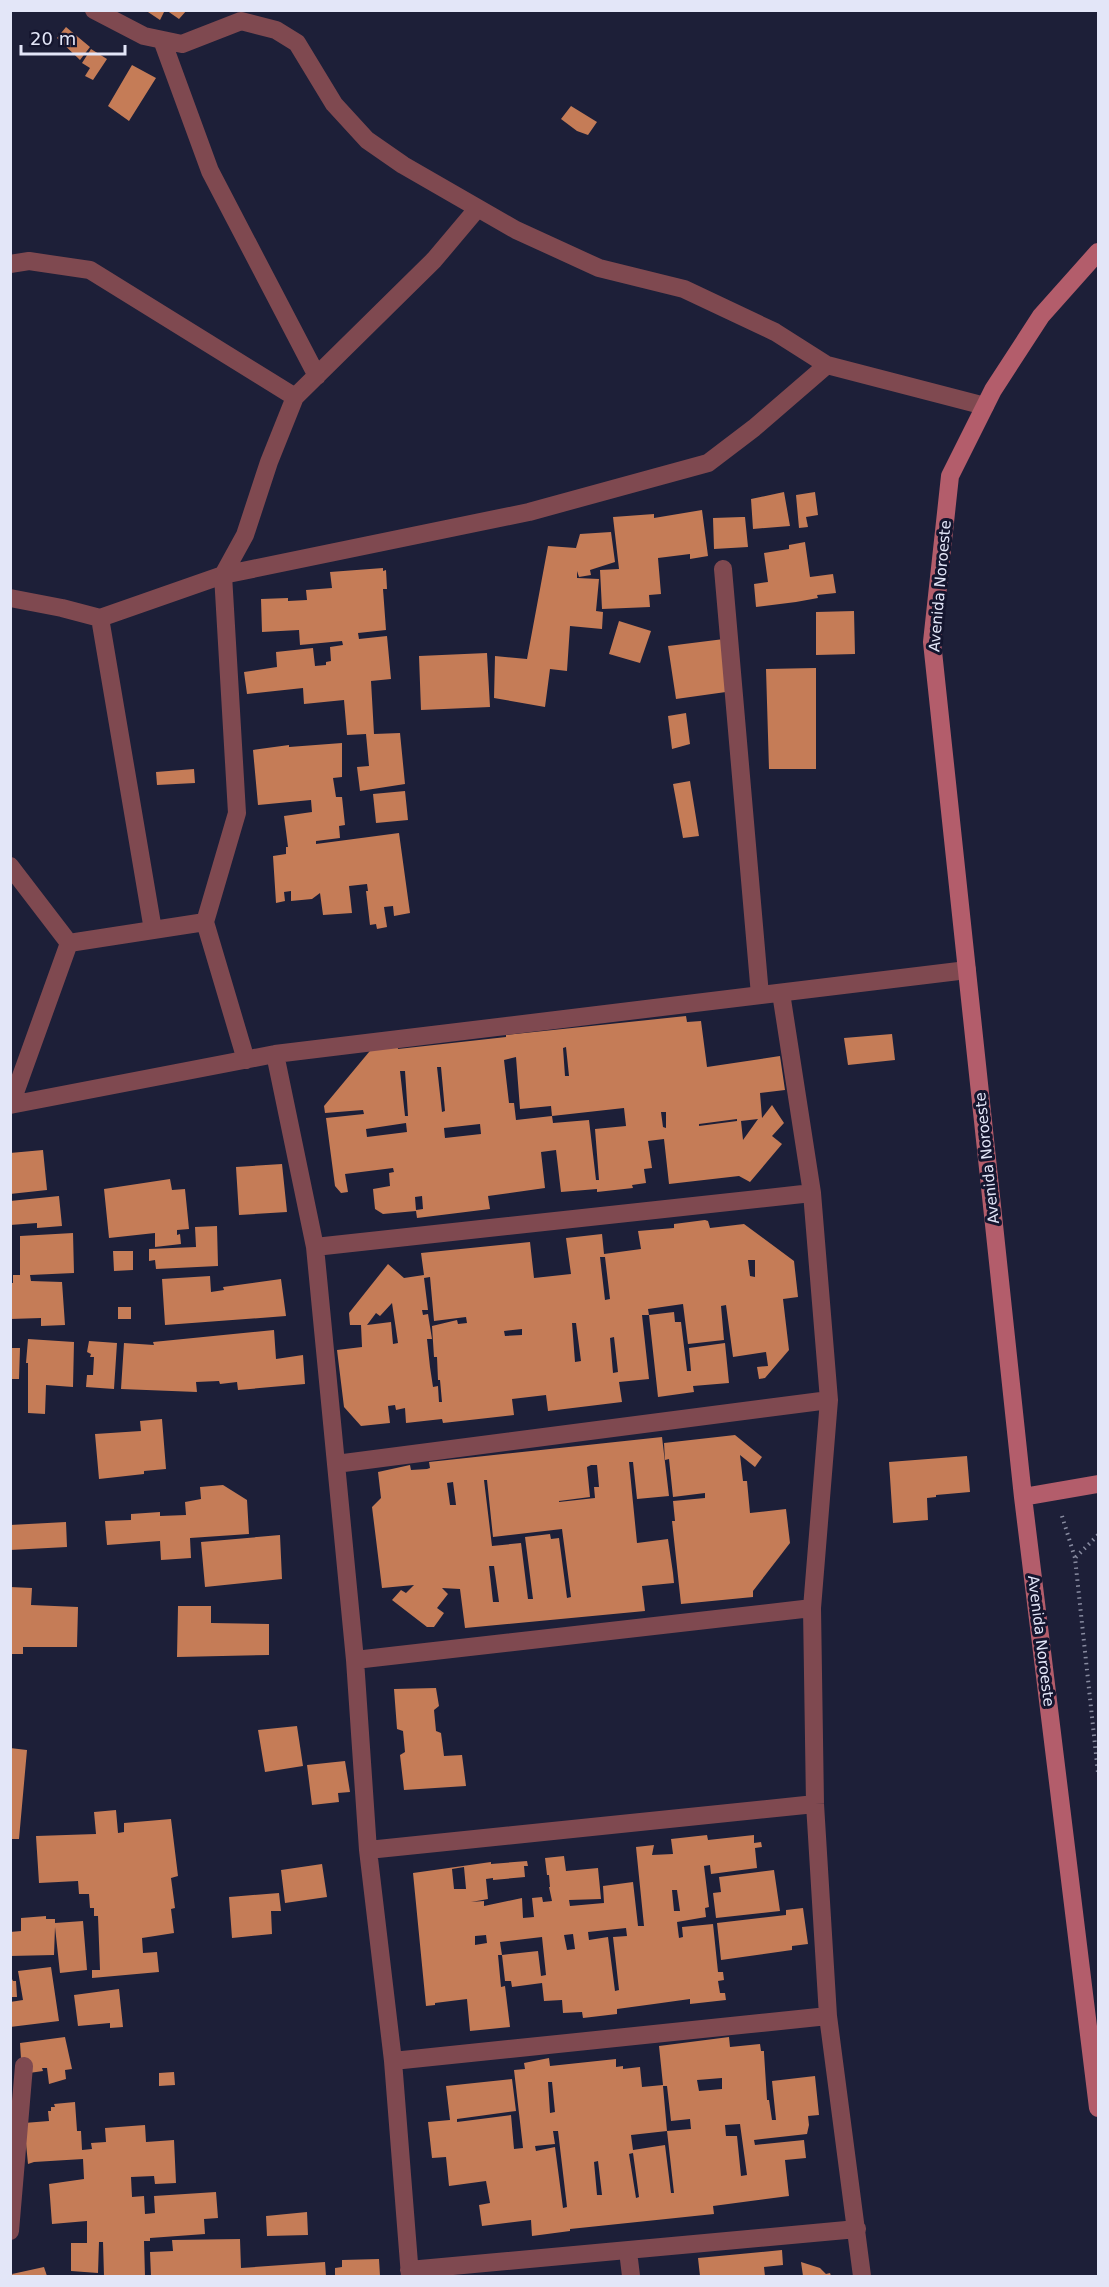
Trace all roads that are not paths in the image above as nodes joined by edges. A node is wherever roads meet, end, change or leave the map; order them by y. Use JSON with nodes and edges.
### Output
{"nodes":[{"id":1,"x":94,"y":10,"type":"edge"},
{"id":2,"x":162,"y":40,"type":"junction"},
{"id":3,"x":477,"y":209,"type":"junction"},
{"id":4,"x":1098,"y":252,"type":"edge"},
{"id":5,"x":10,"y":264,"type":"edge"},
{"id":6,"x":827,"y":365,"type":"junction"},
{"id":7,"x":317,"y":376,"type":"junction"},
{"id":8,"x":295,"y":397,"type":"junction"},
{"id":9,"x":985,"y":406,"type":"junction"},
{"id":10,"x":723,"y":569,"type":"dead end"},
{"id":11,"x":223,"y":575,"type":"junction"},
{"id":12,"x":10,"y":598,"type":"edge"},
{"id":13,"x":100,"y":618,"type":"junction"},
{"id":14,"x":10,"y":866,"type":"edge"},
{"id":15,"x":205,"y":922,"type":"junction"},
{"id":16,"x":153,"y":930,"type":"junction"},
{"id":17,"x":69,"y":943,"type":"junction"},
{"id":18,"x":967,"y":970,"type":"junction"},
{"id":19,"x":781,"y":993,"type":"junction"},
{"id":20,"x":760,"y":995,"type":"junction"},
{"id":21,"x":275,"y":1054,"type":"junction"},
{"id":22,"x":246,"y":1060,"type":"junction"},
{"id":23,"x":11,"y":1104,"type":"edge"},
{"id":24,"x":812,"y":1193,"type":"junction"},
{"id":25,"x":315,"y":1247,"type":"junction"},
{"id":26,"x":829,"y":1400,"type":"junction"},
{"id":27,"x":336,"y":1464,"type":"junction"},
{"id":28,"x":1098,"y":1485,"type":"edge"},
{"id":29,"x":1023,"y":1497,"type":"junction"},
{"id":30,"x":812,"y":1608,"type":"junction"},
{"id":31,"x":355,"y":1660,"type":"junction"},
{"id":32,"x":815,"y":1804,"type":"junction"},
{"id":33,"x":368,"y":1850,"type":"junction"},
{"id":34,"x":828,"y":2016,"type":"junction"},
{"id":35,"x":393,"y":2061,"type":"junction"},
{"id":36,"x":24,"y":2066,"type":"dead end"},
{"id":37,"x":1098,"y":2108,"type":"edge"},
{"id":38,"x":856,"y":2229,"type":"junction"},
{"id":39,"x":10,"y":2231,"type":"edge"},
{"id":40,"x":628,"y":2251,"type":"junction"},
{"id":41,"x":410,"y":2273,"type":"edge"},
{"id":42,"x":631,"y":2277,"type":"edge"},
{"id":43,"x":862,"y":2277,"type":"edge"}],
"edges":[{"from":1,"to":2,"type":"street"},
{"from":2,"to":3,"type":"street"},
{"from":2,"to":7,"type":"street"},
{"from":3,"to":6,"type":"street"},
{"from":3,"to":7,"type":"street"},
{"from":4,"to":9,"type":"street","name":"Avenida Noroeste"},
{"from":5,"to":8,"type":"street"},
{"from":6,"to":9,"type":"street"},
{"from":6,"to":11,"type":"street"},
{"from":7,"to":8,"type":"street"},
{"from":8,"to":11,"type":"street"},
{"from":9,"to":18,"type":"street","name":"Avenida Noroeste"},
{"from":10,"to":20,"type":"street"},
{"from":11,"to":13,"type":"street"},
{"from":11,"to":15,"type":"street"},
{"from":12,"to":13,"type":"street"},
{"from":13,"to":16,"type":"street"},
{"from":14,"to":17,"type":"street"},
{"from":15,"to":16,"type":"street"},
{"from":15,"to":22,"type":"street"},
{"from":16,"to":17,"type":"street"},
{"from":17,"to":23,"type":"street"},
{"from":18,"to":19,"type":"street"},
{"from":18,"to":29,"type":"street","name":"Avenida Noroeste"},
{"from":19,"to":20,"type":"street"},
{"from":19,"to":24,"type":"street"},
{"from":20,"to":21,"type":"street"},
{"from":21,"to":22,"type":"street"},
{"from":21,"to":25,"type":"street"},
{"from":22,"to":23,"type":"street"},
{"from":24,"to":25,"type":"street"},
{"from":24,"to":26,"type":"street"},
{"from":25,"to":27,"type":"street"},
{"from":26,"to":27,"type":"street"},
{"from":26,"to":30,"type":"street"},
{"from":27,"to":31,"type":"street"},
{"from":28,"to":29,"type":"street"},
{"from":29,"to":37,"type":"street","name":"Avenida Noroeste"},
{"from":30,"to":31,"type":"street"},
{"from":30,"to":32,"type":"street"},
{"from":31,"to":33,"type":"street"},
{"from":32,"to":33,"type":"street"},
{"from":32,"to":34,"type":"street"},
{"from":33,"to":35,"type":"street"},
{"from":34,"to":35,"type":"street"},
{"from":34,"to":38,"type":"street"},
{"from":35,"to":41,"type":"street"},
{"from":36,"to":39,"type":"street"},
{"from":38,"to":40,"type":"street"},
{"from":38,"to":43,"type":"street"},
{"from":40,"to":41,"type":"street"},
{"from":40,"to":42,"type":"street"}]}
